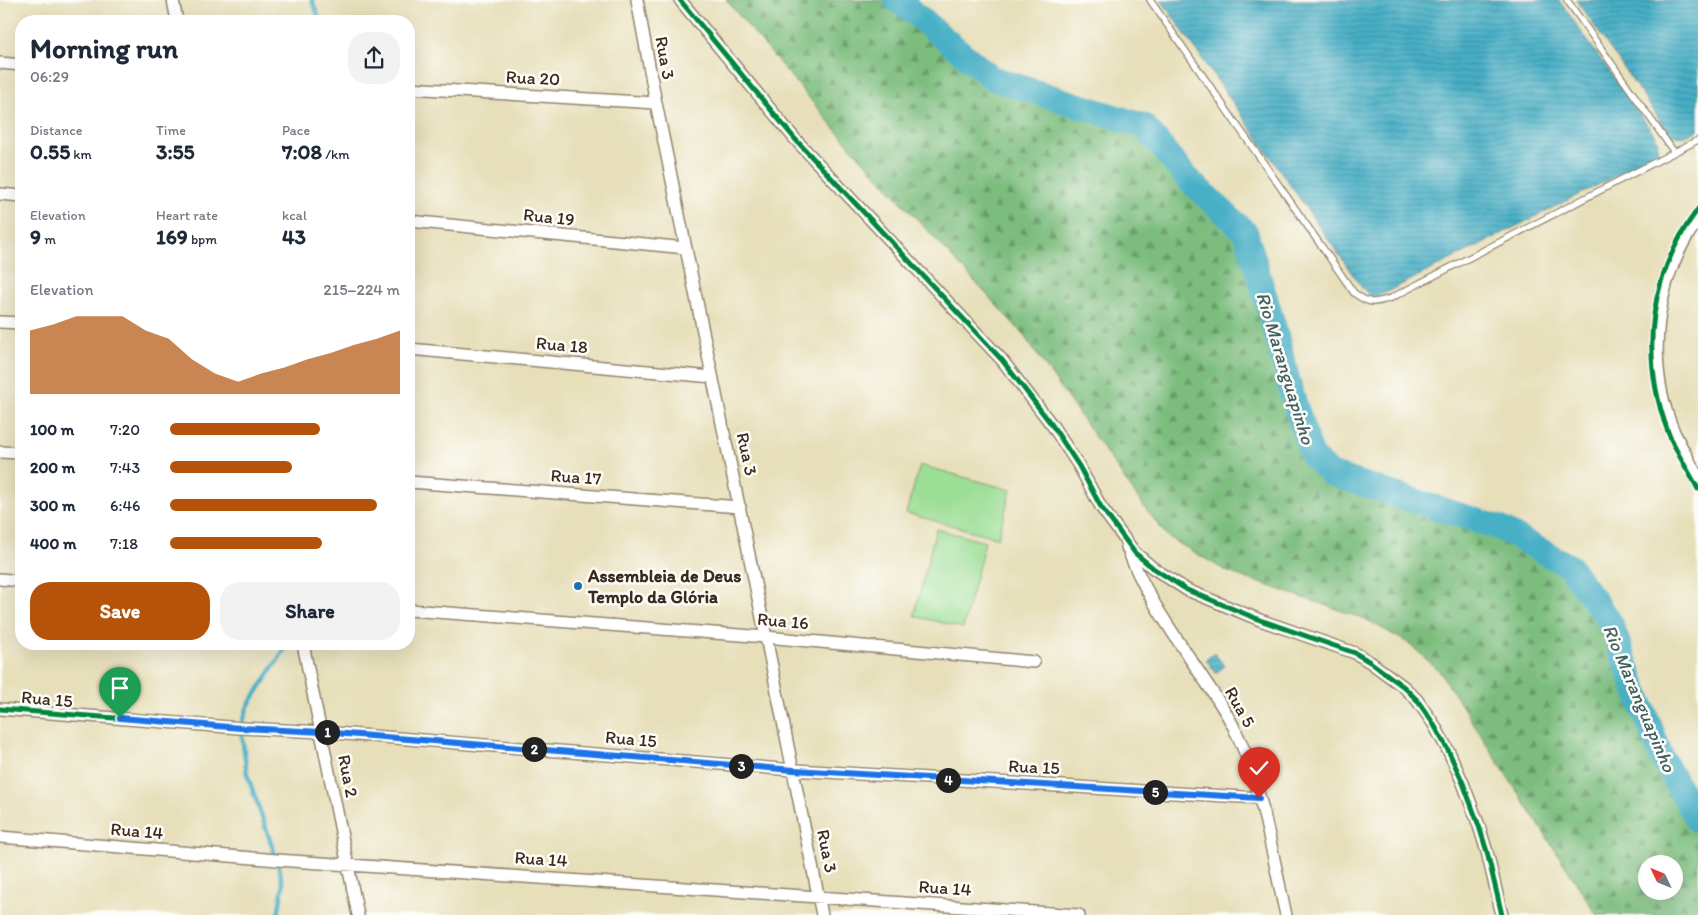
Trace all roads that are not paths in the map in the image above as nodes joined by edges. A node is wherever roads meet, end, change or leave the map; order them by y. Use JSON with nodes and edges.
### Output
{"nodes":[{"id":1,"x":173,"y":0,"type":"edge"},
{"id":2,"x":637,"y":0,"type":"edge"},
{"id":3,"x":680,"y":0,"type":"edge"},
{"id":4,"x":1150,"y":0,"type":"edge"},
{"id":5,"x":1567,"y":0,"type":"edge"},
{"id":6,"x":177,"y":15,"type":"edge"},
{"id":7,"x":0,"y":63,"type":"edge"},
{"id":8,"x":15,"y":64,"type":"edge"},
{"id":9,"x":415,"y":88,"type":"edge"},
{"id":10,"x":656,"y":103,"type":"junction"},
{"id":11,"x":1698,"y":140,"type":"edge"},
{"id":12,"x":1674,"y":152,"type":"junction"},
{"id":13,"x":0,"y":194,"type":"edge"},
{"id":14,"x":15,"y":195,"type":"edge"},
{"id":15,"x":1698,"y":220,"type":"edge"},
{"id":16,"x":415,"y":222,"type":"edge"},
{"id":17,"x":686,"y":248,"type":"junction"},
{"id":18,"x":0,"y":322,"type":"edge"},
{"id":19,"x":15,"y":323,"type":"edge"},
{"id":20,"x":415,"y":349,"type":"edge"},
{"id":21,"x":712,"y":377,"type":"junction"},
{"id":22,"x":0,"y":452,"type":"edge"},
{"id":23,"x":15,"y":453,"type":"edge"},
{"id":24,"x":1698,"y":476,"type":"edge"},
{"id":25,"x":415,"y":482,"type":"edge"},
{"id":26,"x":740,"y":507,"type":"junction"},
{"id":27,"x":1122,"y":534,"type":"junction"},
{"id":28,"x":0,"y":579,"type":"edge"},
{"id":29,"x":15,"y":580,"type":"edge"},
{"id":30,"x":415,"y":610,"type":"edge"},
{"id":31,"x":766,"y":637,"type":"junction"},
{"id":32,"x":304,"y":650,"type":"edge"},
{"id":33,"x":1034,"y":662,"type":"dead end"},
{"id":34,"x":0,"y":709,"type":"edge"},
{"id":35,"x":322,"y":732,"type":"junction"},
{"id":36,"x":794,"y":770,"type":"junction"},
{"id":37,"x":1259,"y":798,"type":"junction"},
{"id":38,"x":0,"y":838,"type":"edge"},
{"id":39,"x":346,"y":863,"type":"junction"},
{"id":40,"x":818,"y":896,"type":"junction"},
{"id":41,"x":358,"y":915,"type":"edge"},
{"id":42,"x":822,"y":915,"type":"edge"},
{"id":43,"x":1080,"y":915,"type":"edge"},
{"id":44,"x":1286,"y":915,"type":"edge"},
{"id":45,"x":1502,"y":915,"type":"edge"}],
"edges":[{"from":1,"to":6,"type":"street"},
{"from":2,"to":10,"type":"street","name":"Rua 3"},
{"from":3,"to":27,"type":"street"},
{"from":4,"to":12,"type":"lane"},
{"from":5,"to":12,"type":"lane"},
{"from":7,"to":8,"type":"street"},
{"from":9,"to":10,"type":"street","name":"Rua 20"},
{"from":10,"to":17,"type":"street","name":"Rua 3"},
{"from":11,"to":12,"type":"lane"},
{"from":13,"to":14,"type":"street"},
{"from":15,"to":24,"type":"street"},
{"from":16,"to":17,"type":"street","name":"Rua 19"},
{"from":17,"to":21,"type":"street","name":"Rua 3"},
{"from":18,"to":19,"type":"street"},
{"from":20,"to":21,"type":"street","name":"Rua 18"},
{"from":21,"to":26,"type":"street","name":"Rua 3"},
{"from":22,"to":23,"type":"street"},
{"from":25,"to":26,"type":"street","name":"Rua 17"},
{"from":26,"to":31,"type":"street","name":"Rua 3"},
{"from":27,"to":37,"type":"street","name":"Rua 5"},
{"from":27,"to":45,"type":"street"},
{"from":28,"to":29,"type":"street"},
{"from":30,"to":31,"type":"street","name":"Rua 16"},
{"from":31,"to":33,"type":"street","name":"Rua 16"},
{"from":31,"to":36,"type":"street","name":"Rua 3"},
{"from":32,"to":35,"type":"street","name":"Rua 2"},
{"from":34,"to":35,"type":"street","name":"Rua 15"},
{"from":35,"to":36,"type":"street","name":"Rua 15"},
{"from":35,"to":39,"type":"street","name":"Rua 2"},
{"from":36,"to":37,"type":"street","name":"Rua 15"},
{"from":36,"to":40,"type":"street","name":"Rua 3"},
{"from":37,"to":44,"type":"street","name":"Rua 5"},
{"from":38,"to":39,"type":"street","name":"Rua 14"},
{"from":39,"to":40,"type":"street","name":"Rua 14"},
{"from":39,"to":41,"type":"street","name":"Rua 2"},
{"from":40,"to":42,"type":"street","name":"Rua 3"},
{"from":40,"to":43,"type":"street","name":"Rua 14"}]}
